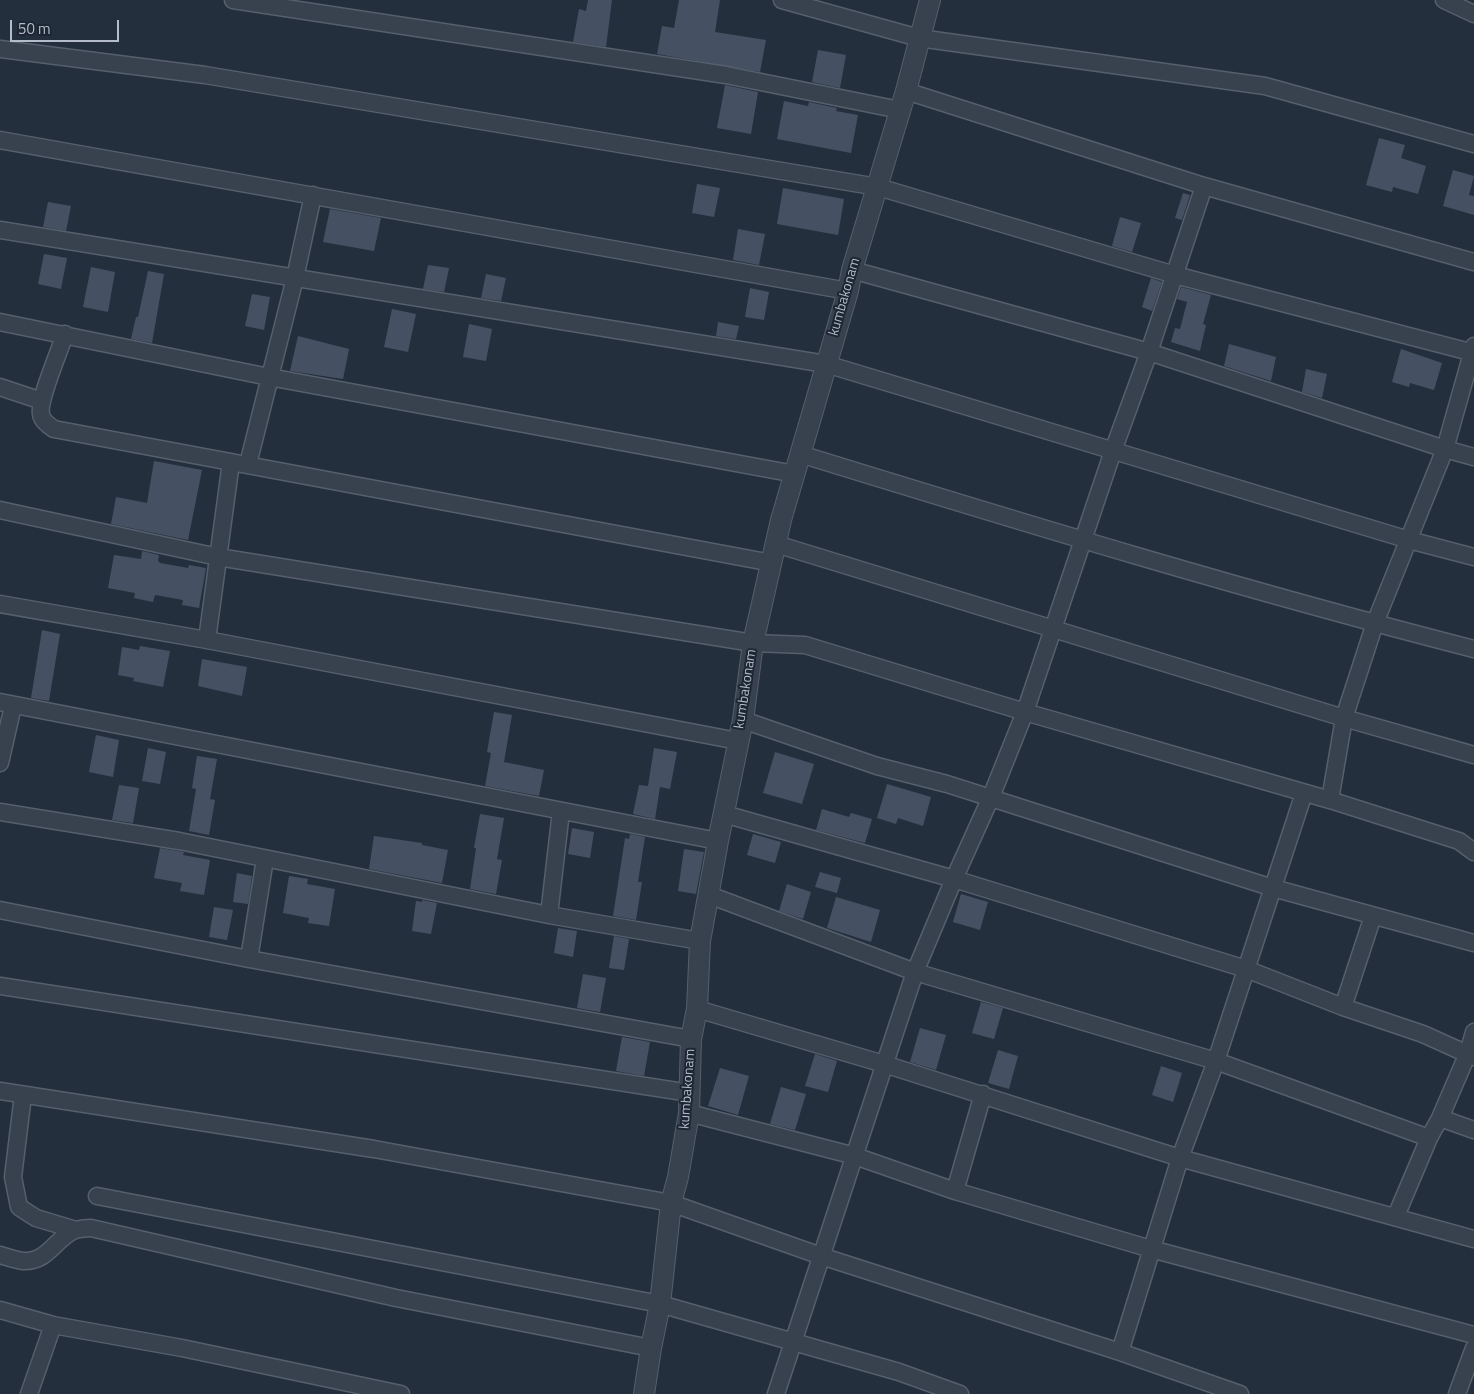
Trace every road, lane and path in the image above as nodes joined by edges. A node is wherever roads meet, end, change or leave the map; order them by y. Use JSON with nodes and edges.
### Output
{"nodes":[{"id":1,"x":233,"y":0,"type":"edge"},
{"id":2,"x":782,"y":0,"type":"edge"},
{"id":3,"x":930,"y":0,"type":"edge"},
{"id":4,"x":1444,"y":0,"type":"edge"},
{"id":5,"x":1474,"y":14,"type":"edge"},
{"id":6,"x":919,"y":38,"type":"junction"},
{"id":7,"x":0,"y":50,"type":"edge"},
{"id":8,"x":906,"y":91,"type":"junction"},
{"id":9,"x":900,"y":110,"type":"junction"},
{"id":10,"x":0,"y":140,"type":"edge"},
{"id":11,"x":1474,"y":144,"type":"edge"},
{"id":12,"x":1204,"y":186,"type":"junction"},
{"id":13,"x":878,"y":187,"type":"junction"},
{"id":14,"x":313,"y":195,"type":"junction"},
{"id":15,"x":0,"y":230,"type":"edge"},
{"id":16,"x":1474,"y":262,"type":"edge"},
{"id":17,"x":852,"y":270,"type":"junction"},
{"id":18,"x":1175,"y":275,"type":"junction"},
{"id":19,"x":295,"y":278,"type":"junction"},
{"id":20,"x":848,"y":291,"type":"junction"},
{"id":21,"x":0,"y":322,"type":"edge"},
{"id":22,"x":66,"y":334,"type":"junction"},
{"id":23,"x":1473,"y":350,"type":"edge"},
{"id":24,"x":1150,"y":352,"type":"junction"},
{"id":25,"x":826,"y":364,"type":"junction"},
{"id":26,"x":269,"y":377,"type":"junction"},
{"id":27,"x":0,"y":387,"type":"edge"},
{"id":28,"x":42,"y":401,"type":"junction"},
{"id":29,"x":1445,"y":449,"type":"junction"},
{"id":30,"x":1113,"y":451,"type":"junction"},
{"id":31,"x":800,"y":454,"type":"junction"},
{"id":32,"x":1474,"y":457,"type":"edge"},
{"id":33,"x":231,"y":462,"type":"junction"},
{"id":34,"x":248,"y":464,"type":"junction"},
{"id":35,"x":794,"y":474,"type":"junction"},
{"id":36,"x":0,"y":510,"type":"edge"},
{"id":37,"x":1409,"y":540,"type":"junction"},
{"id":38,"x":1083,"y":541,"type":"junction"},
{"id":39,"x":774,"y":553,"type":"junction"},
{"id":40,"x":218,"y":557,"type":"junction"},
{"id":41,"x":1474,"y":557,"type":"edge"},
{"id":42,"x":0,"y":604,"type":"edge"},
{"id":43,"x":1374,"y":624,"type":"junction"},
{"id":44,"x":1052,"y":629,"type":"junction"},
{"id":45,"x":206,"y":640,"type":"junction"},
{"id":46,"x":753,"y":643,"type":"junction"},
{"id":47,"x":1474,"y":649,"type":"edge"},
{"id":48,"x":7,"y":704,"type":"edge"},
{"id":49,"x":1025,"y":712,"type":"junction"},
{"id":50,"x":1344,"y":718,"type":"junction"},
{"id":51,"x":743,"y":720,"type":"junction"},
{"id":52,"x":738,"y":741,"type":"junction"},
{"id":53,"x":1474,"y":755,"type":"edge"},
{"id":54,"x":0,"y":762,"type":"edge"},
{"id":55,"x":1304,"y":793,"type":"junction"},
{"id":56,"x":991,"y":797,"type":"junction"},
{"id":57,"x":1330,"y":800,"type":"junction"},
{"id":58,"x":561,"y":811,"type":"junction"},
{"id":59,"x":0,"y":812,"type":"edge"},
{"id":60,"x":724,"y":814,"type":"junction"},
{"id":61,"x":718,"y":841,"type":"junction"},
{"id":62,"x":1474,"y":852,"type":"edge"},
{"id":63,"x":265,"y":859,"type":"junction"},
{"id":64,"x":954,"y":879,"type":"junction"},
{"id":65,"x":1273,"y":888,"type":"junction"},
{"id":66,"x":708,"y":895,"type":"junction"},
{"id":67,"x":0,"y":910,"type":"edge"},
{"id":68,"x":549,"y":916,"type":"junction"},
{"id":69,"x":1373,"y":916,"type":"junction"},
{"id":70,"x":700,"y":940,"type":"junction"},
{"id":71,"x":1474,"y":944,"type":"edge"},
{"id":72,"x":249,"y":958,"type":"junction"},
{"id":73,"x":1246,"y":969,"type":"junction"},
{"id":74,"x":915,"y":972,"type":"junction"},
{"id":75,"x":0,"y":986,"type":"edge"},
{"id":76,"x":1344,"y":1006,"type":"junction"},
{"id":77,"x":696,"y":1009,"type":"junction"},
{"id":78,"x":1474,"y":1032,"type":"edge"},
{"id":79,"x":690,"y":1039,"type":"junction"},
{"id":80,"x":1471,"y":1055,"type":"edge"},
{"id":81,"x":1216,"y":1061,"type":"junction"},
{"id":82,"x":884,"y":1064,"type":"junction"},
{"id":83,"x":0,"y":1091,"type":"edge"},
{"id":84,"x":983,"y":1094,"type":"junction"},
{"id":85,"x":23,"y":1095,"type":"junction"},
{"id":86,"x":689,"y":1103,"type":"junction"},
{"id":87,"x":1440,"y":1118,"type":"junction"},
{"id":88,"x":1474,"y":1130,"type":"edge"},
{"id":89,"x":1429,"y":1138,"type":"junction"},
{"id":90,"x":855,"y":1156,"type":"junction"},
{"id":91,"x":1180,"y":1158,"type":"junction"},
{"id":92,"x":955,"y":1191,"type":"junction"},
{"id":93,"x":97,"y":1196,"type":"dead end"},
{"id":94,"x":671,"y":1203,"type":"junction"},
{"id":95,"x":1396,"y":1216,"type":"junction"},
{"id":96,"x":76,"y":1230,"type":"junction"},
{"id":97,"x":1474,"y":1239,"type":"edge"},
{"id":98,"x":1152,"y":1249,"type":"junction"},
{"id":99,"x":0,"y":1255,"type":"edge"},
{"id":100,"x":821,"y":1256,"type":"junction"},
{"id":101,"x":660,"y":1304,"type":"junction"},
{"id":102,"x":0,"y":1310,"type":"edge"},
{"id":103,"x":53,"y":1324,"type":"junction"},
{"id":104,"x":1474,"y":1335,"type":"edge"},
{"id":105,"x":793,"y":1341,"type":"junction"},
{"id":106,"x":651,"y":1348,"type":"junction"},
{"id":107,"x":1474,"y":1348,"type":"edge"},
{"id":108,"x":1120,"y":1352,"type":"junction"},
{"id":109,"x":29,"y":1394,"type":"edge"},
{"id":110,"x":401,"y":1394,"type":"edge"},
{"id":111,"x":644,"y":1394,"type":"edge"},
{"id":112,"x":776,"y":1394,"type":"edge"},
{"id":113,"x":960,"y":1394,"type":"edge"},
{"id":114,"x":1240,"y":1394,"type":"edge"},
{"id":115,"x":1457,"y":1394,"type":"edge"}],
"edges":[{"from":1,"to":9,"type":"street"},
{"from":2,"to":6,"type":"street"},
{"from":3,"to":6,"type":"street","name":"kumbakonam"},
{"from":4,"to":5,"type":"street"},
{"from":6,"to":8,"type":"street","name":"kumbakonam"},
{"from":6,"to":11,"type":"street"},
{"from":7,"to":13,"type":"street"},
{"from":8,"to":9,"type":"street","name":"kumbakonam"},
{"from":8,"to":12,"type":"street"},
{"from":9,"to":13,"type":"street","name":"kumbakonam"},
{"from":10,"to":14,"type":"street"},
{"from":12,"to":16,"type":"street"},
{"from":12,"to":18,"type":"street"},
{"from":13,"to":17,"type":"street","name":"kumbakonam"},
{"from":13,"to":18,"type":"street"},
{"from":14,"to":19,"type":"street"},
{"from":14,"to":20,"type":"street"},
{"from":15,"to":19,"type":"street"},
{"from":17,"to":20,"type":"street","name":"kumbakonam"},
{"from":17,"to":24,"type":"street"},
{"from":18,"to":23,"type":"street"},
{"from":18,"to":24,"type":"street"},
{"from":19,"to":25,"type":"street"},
{"from":19,"to":26,"type":"street"},
{"from":20,"to":25,"type":"street","name":"kumbakonam"},
{"from":21,"to":22,"type":"street"},
{"from":22,"to":26,"type":"street"},
{"from":22,"to":28,"type":"street"},
{"from":23,"to":29,"type":"street"},
{"from":24,"to":29,"type":"street"},
{"from":24,"to":30,"type":"street"},
{"from":25,"to":30,"type":"street"},
{"from":25,"to":31,"type":"street","name":"kumbakonam"},
{"from":26,"to":34,"type":"street"},
{"from":26,"to":35,"type":"street"},
{"from":27,"to":28,"type":"street"},
{"from":28,"to":33,"type":"street"},
{"from":29,"to":32,"type":"street"},
{"from":29,"to":37,"type":"street"},
{"from":30,"to":37,"type":"street"},
{"from":30,"to":38,"type":"street"},
{"from":31,"to":35,"type":"street","name":"kumbakonam"},
{"from":31,"to":38,"type":"street"},
{"from":33,"to":34,"type":"street"},
{"from":33,"to":40,"type":"street"},
{"from":34,"to":39,"type":"street"},
{"from":35,"to":39,"type":"street","name":"kumbakonam"},
{"from":36,"to":40,"type":"street"},
{"from":37,"to":41,"type":"street"},
{"from":37,"to":43,"type":"street"},
{"from":38,"to":43,"type":"street"},
{"from":38,"to":44,"type":"street"},
{"from":39,"to":44,"type":"street"},
{"from":39,"to":46,"type":"street","name":"kumbakonam"},
{"from":40,"to":45,"type":"street"},
{"from":40,"to":46,"type":"street"},
{"from":42,"to":45,"type":"street"},
{"from":43,"to":47,"type":"street"},
{"from":43,"to":50,"type":"street"},
{"from":44,"to":49,"type":"street"},
{"from":44,"to":50,"type":"street"},
{"from":45,"to":52,"type":"street"},
{"from":46,"to":49,"type":"street"},
{"from":46,"to":51,"type":"street","name":"kumbakonam"},
{"from":48,"to":54,"type":"street"},
{"from":48,"to":58,"type":"street"},
{"from":49,"to":55,"type":"street"},
{"from":49,"to":56,"type":"street"},
{"from":50,"to":53,"type":"street"},
{"from":50,"to":57,"type":"street"},
{"from":51,"to":52,"type":"street","name":"kumbakonam"},
{"from":51,"to":56,"type":"street"},
{"from":52,"to":60,"type":"street","name":"kumbakonam"},
{"from":55,"to":57,"type":"street"},
{"from":55,"to":65,"type":"street"},
{"from":56,"to":64,"type":"street"},
{"from":56,"to":65,"type":"street"},
{"from":57,"to":62,"type":"street"},
{"from":58,"to":61,"type":"street"},
{"from":58,"to":68,"type":"street"},
{"from":59,"to":63,"type":"street"},
{"from":60,"to":61,"type":"street","name":"kumbakonam"},
{"from":60,"to":64,"type":"street"},
{"from":61,"to":66,"type":"street","name":"kumbakonam"},
{"from":63,"to":68,"type":"street"},
{"from":63,"to":72,"type":"street"},
{"from":64,"to":73,"type":"street"},
{"from":64,"to":74,"type":"street"},
{"from":65,"to":69,"type":"street"},
{"from":65,"to":73,"type":"street"},
{"from":66,"to":70,"type":"street","name":"kumbakonam"},
{"from":66,"to":74,"type":"street"},
{"from":67,"to":72,"type":"street"},
{"from":68,"to":70,"type":"street"},
{"from":69,"to":71,"type":"street"},
{"from":69,"to":76,"type":"street"},
{"from":70,"to":77,"type":"street","name":"kumbakonam"},
{"from":72,"to":79,"type":"street"},
{"from":73,"to":76,"type":"street"},
{"from":73,"to":81,"type":"street"},
{"from":74,"to":81,"type":"street"},
{"from":74,"to":82,"type":"street"},
{"from":75,"to":86,"type":"street"},
{"from":76,"to":80,"type":"street"},
{"from":77,"to":79,"type":"street","name":"kumbakonam"},
{"from":77,"to":82,"type":"street"},
{"from":78,"to":80,"type":"street"},
{"from":79,"to":86,"type":"street","name":"kumbakonam"},
{"from":80,"to":87,"type":"street"},
{"from":81,"to":89,"type":"street"},
{"from":81,"to":91,"type":"street"},
{"from":82,"to":84,"type":"street"},
{"from":82,"to":90,"type":"street"},
{"from":83,"to":85,"type":"street"},
{"from":84,"to":91,"type":"street"},
{"from":84,"to":92,"type":"street"},
{"from":85,"to":94,"type":"street"},
{"from":85,"to":96,"type":"street"},
{"from":86,"to":90,"type":"street"},
{"from":86,"to":94,"type":"street","name":"kumbakonam"},
{"from":87,"to":88,"type":"street"},
{"from":87,"to":89,"type":"street"},
{"from":89,"to":95,"type":"street"},
{"from":90,"to":92,"type":"street"},
{"from":90,"to":100,"type":"street"},
{"from":91,"to":95,"type":"street"},
{"from":91,"to":98,"type":"street"},
{"from":92,"to":98,"type":"street"},
{"from":93,"to":101,"type":"street"},
{"from":94,"to":100,"type":"street"},
{"from":94,"to":101,"type":"street","name":"kumbakonam"},
{"from":95,"to":97,"type":"street"},
{"from":96,"to":99,"type":"street"},
{"from":96,"to":106,"type":"street"},
{"from":98,"to":104,"type":"street"},
{"from":98,"to":108,"type":"street"},
{"from":100,"to":105,"type":"street"},
{"from":100,"to":108,"type":"street"},
{"from":101,"to":105,"type":"street"},
{"from":101,"to":106,"type":"street","name":"kumbakonam"},
{"from":102,"to":103,"type":"street"},
{"from":103,"to":109,"type":"street"},
{"from":103,"to":110,"type":"street"},
{"from":105,"to":112,"type":"street"},
{"from":105,"to":113,"type":"street"},
{"from":106,"to":111,"type":"street","name":"kumbakonam"},
{"from":107,"to":115,"type":"street"},
{"from":108,"to":114,"type":"street"}]}
